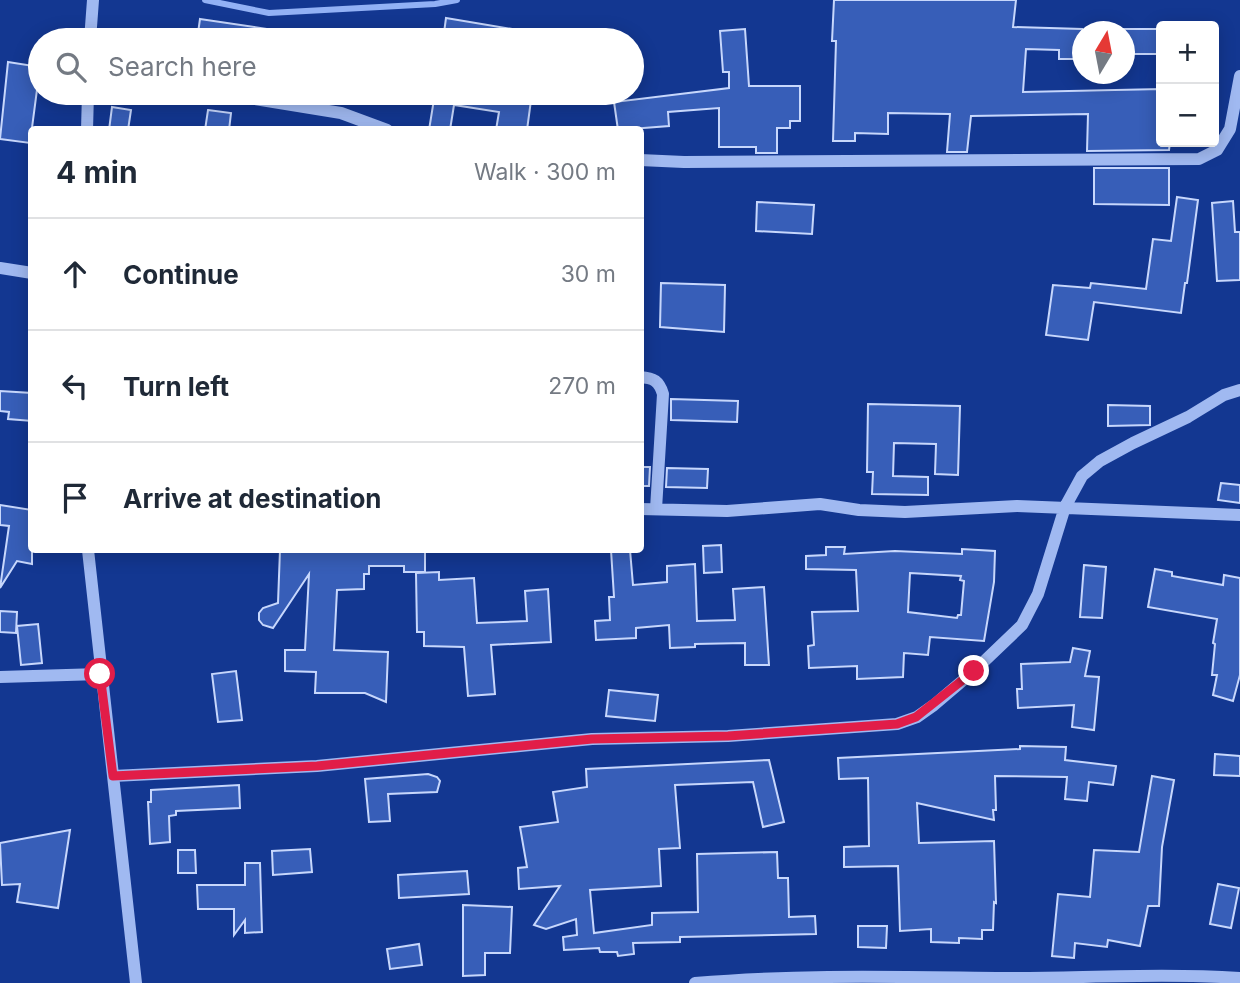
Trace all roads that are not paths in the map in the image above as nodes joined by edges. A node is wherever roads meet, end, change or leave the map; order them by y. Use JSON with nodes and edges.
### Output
{"nodes":[{"id":1,"x":93,"y":0,"type":"edge"},
{"id":2,"x":91,"y":28,"type":"edge"},
{"id":3,"x":1240,"y":76,"type":"edge"},
{"id":4,"x":88,"y":105,"type":"edge"},
{"id":5,"x":291,"y":105,"type":"edge"},
{"id":6,"x":87,"y":126,"type":"edge"},
{"id":7,"x":376,"y":126,"type":"edge"},
{"id":8,"x":644,"y":160,"type":"edge"},
{"id":9,"x":0,"y":268,"type":"edge"},
{"id":10,"x":28,"y":272,"type":"edge"},
{"id":11,"x":644,"y":377,"type":"edge"},
{"id":12,"x":1240,"y":390,"type":"edge"},
{"id":13,"x":1065,"y":507,"type":"junction"},
{"id":14,"x":644,"y":509,"type":"edge"},
{"id":15,"x":656,"y":509,"type":"junction"},
{"id":16,"x":1240,"y":515,"type":"edge"},
{"id":17,"x":88,"y":553,"type":"edge"},
{"id":18,"x":100,"y":674,"type":"junction"},
{"id":19,"x":0,"y":677,"type":"edge"},
{"id":20,"x":113,"y":776,"type":"junction"},
{"id":21,"x":1240,"y":978,"type":"edge"},
{"id":22,"x":881,"y":979,"type":"edge"},
{"id":23,"x":1185,"y":979,"type":"edge"},
{"id":24,"x":136,"y":983,"type":"edge"},
{"id":25,"x":695,"y":983,"type":"edge"}],
"edges":[{"from":1,"to":2,"type":"street"},
{"from":3,"to":8,"type":"street"},
{"from":4,"to":6,"type":"street"},
{"from":5,"to":7,"type":"street"},
{"from":9,"to":10,"type":"street"},
{"from":11,"to":15,"type":"street"},
{"from":12,"to":13,"type":"street"},
{"from":13,"to":15,"type":"street"},
{"from":13,"to":16,"type":"street"},
{"from":13,"to":20,"type":"street"},
{"from":14,"to":15,"type":"street"},
{"from":17,"to":18,"type":"street"},
{"from":18,"to":19,"type":"street"},
{"from":18,"to":20,"type":"street"},
{"from":20,"to":24,"type":"street"},
{"from":21,"to":23,"type":"street"},
{"from":22,"to":23,"type":"street"},
{"from":22,"to":25,"type":"street"}]}
